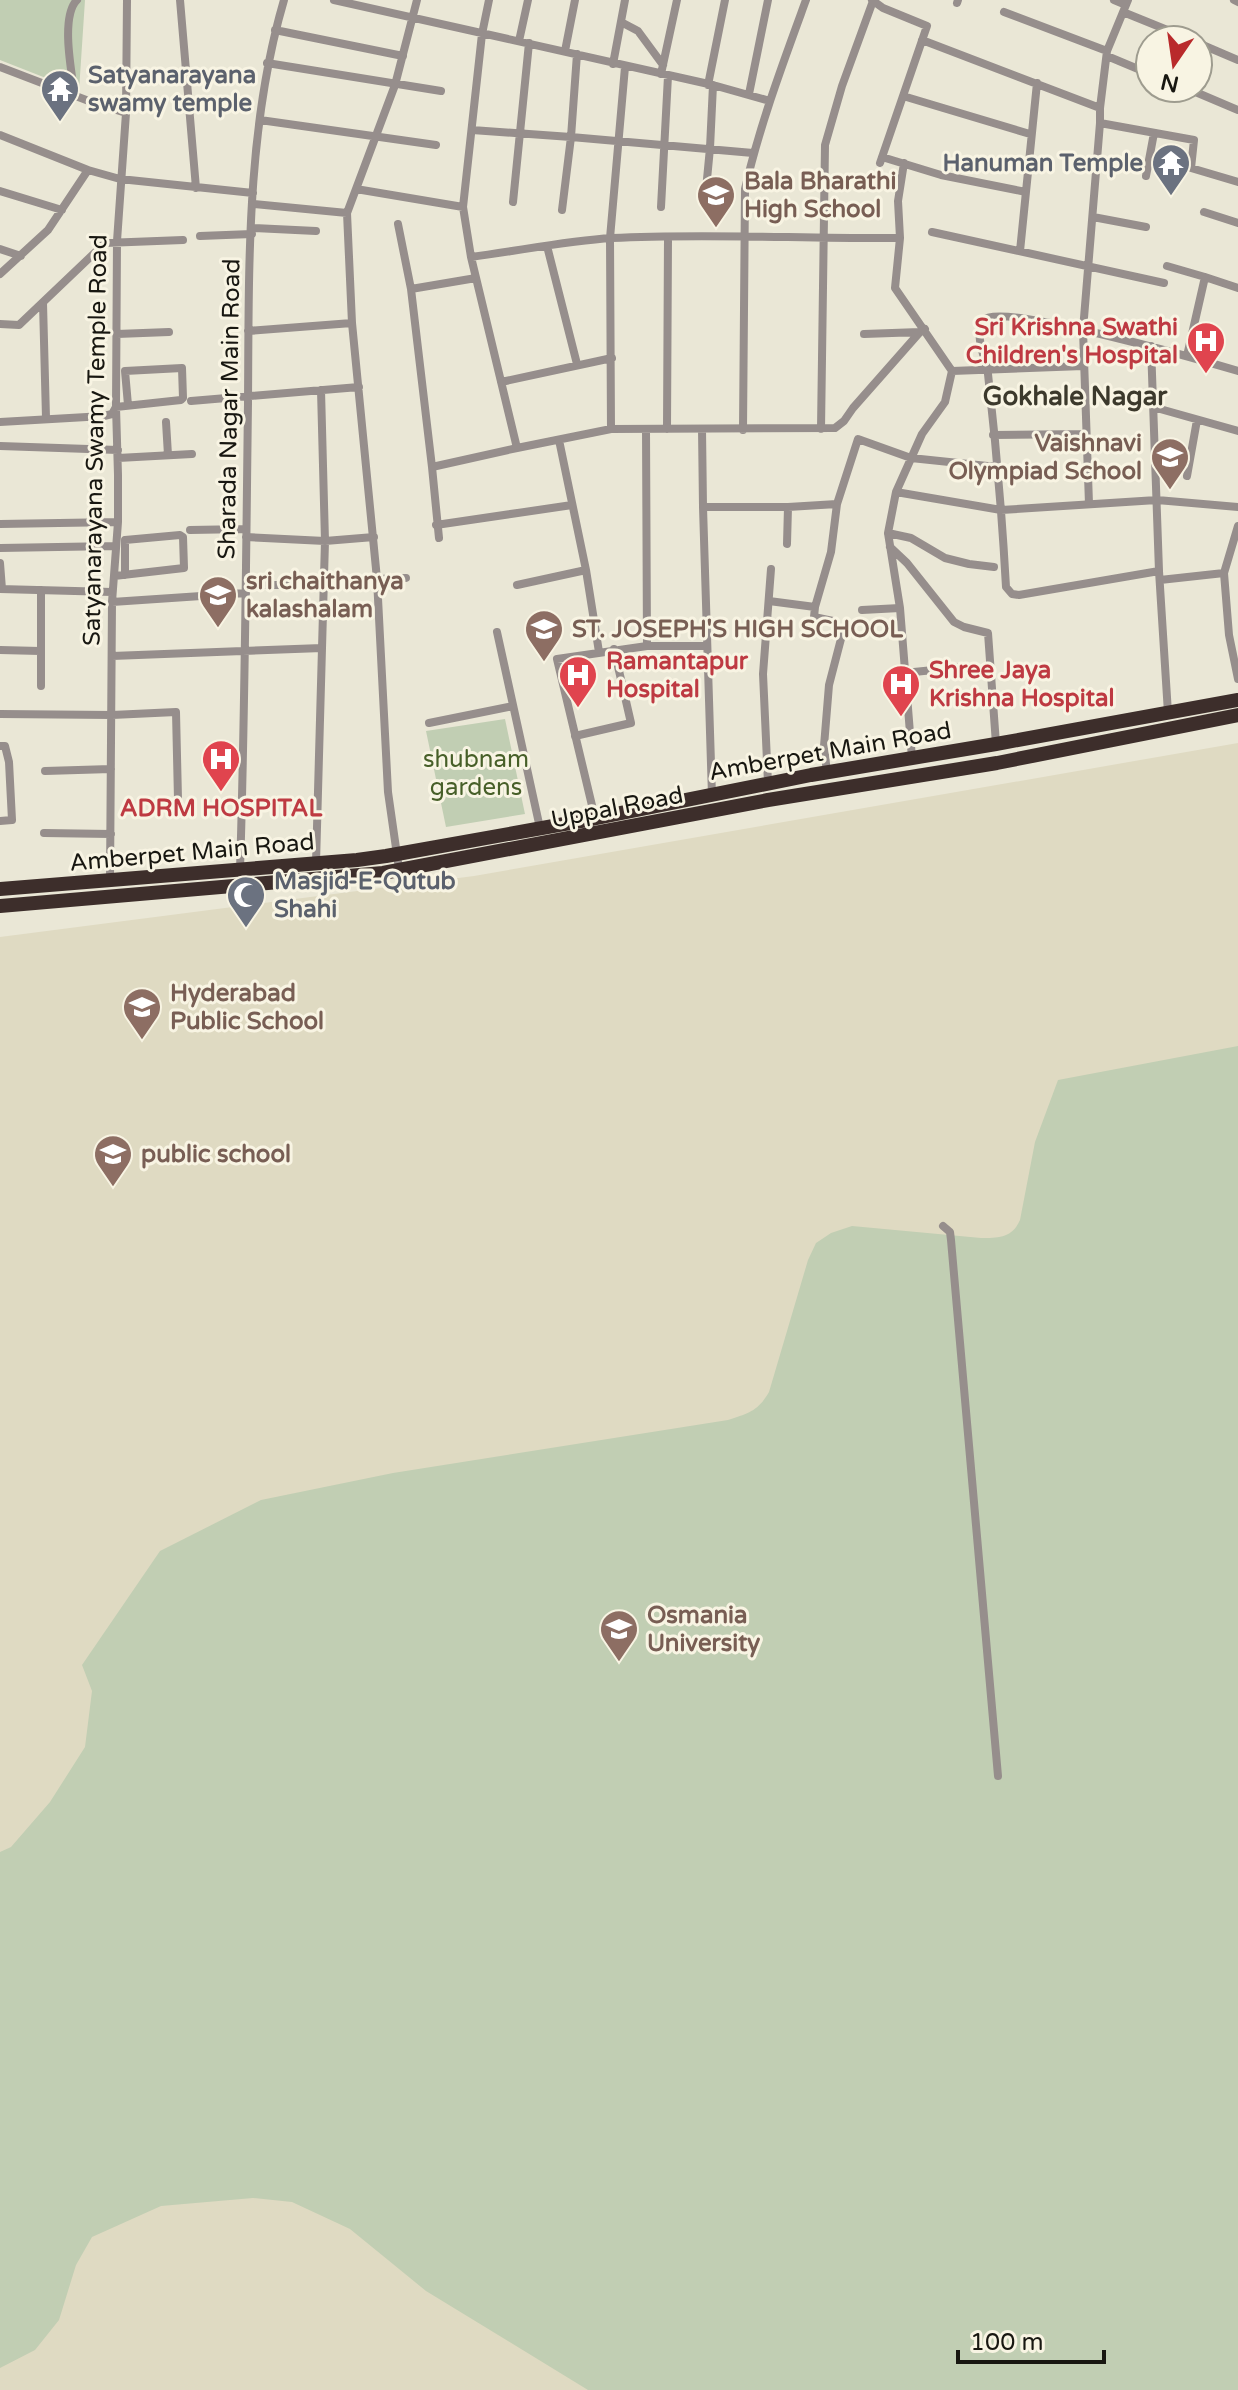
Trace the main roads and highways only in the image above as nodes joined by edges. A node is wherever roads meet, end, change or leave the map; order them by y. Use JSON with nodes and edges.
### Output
{"nodes":[{"id":1,"x":1238,"y":700,"type":"edge"},
{"id":2,"x":1238,"y":715,"type":"edge"},
{"id":3,"x":397,"y":862,"type":"junction"},
{"id":4,"x":0,"y":889,"type":"edge"},
{"id":5,"x":0,"y":906,"type":"edge"}],
"edges":[{"from":1,"to":3,"type":"highway","name":"Amberpet Main Road"},
{"from":2,"to":3,"type":"highway","name":"Uppal Road"},
{"from":3,"to":4,"type":"highway","name":"Amberpet Main Road"},
{"from":3,"to":5,"type":"highway","name":"Uppal Road"}]}
